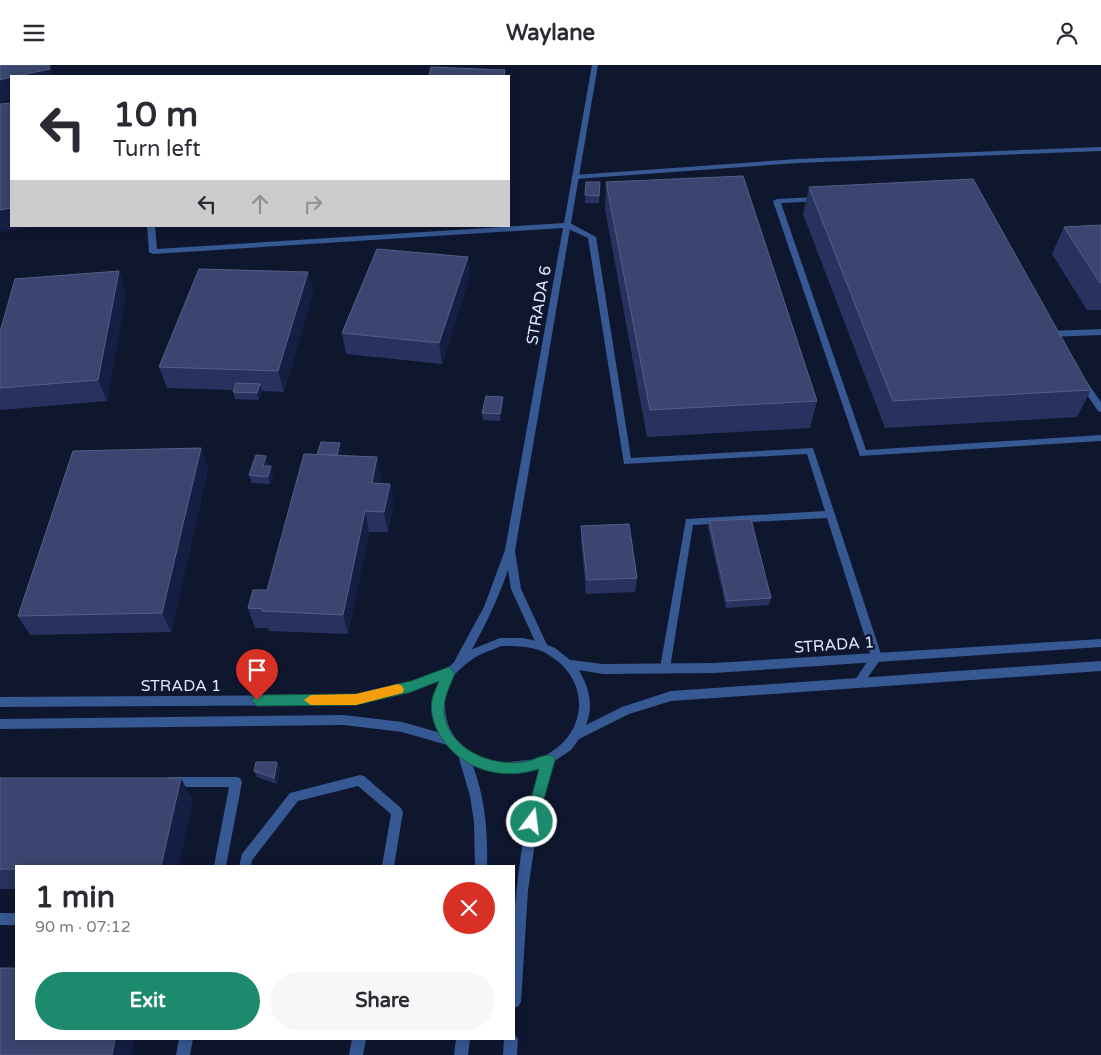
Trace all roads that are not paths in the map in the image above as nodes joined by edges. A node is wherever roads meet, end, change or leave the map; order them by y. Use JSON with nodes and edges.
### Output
{"nodes":[{"id":1,"x":595,"y":65,"type":"edge"},
{"id":2,"x":1101,"y":149,"type":"edge"},
{"id":3,"x":575,"y":177,"type":"junction"},
{"id":4,"x":825,"y":198,"type":"edge"},
{"id":5,"x":567,"y":225,"type":"junction"},
{"id":6,"x":151,"y":227,"type":"edge"},
{"id":7,"x":1044,"y":326,"type":"edge"},
{"id":8,"x":1101,"y":331,"type":"edge"},
{"id":9,"x":1075,"y":372,"type":"edge"},
{"id":10,"x":1101,"y":409,"type":"edge"},
{"id":11,"x":1101,"y":438,"type":"edge"},
{"id":12,"x":831,"y":514,"type":"junction"},
{"id":13,"x":510,"y":550,"type":"junction"},
{"id":14,"x":1101,"y":643,"type":"edge"},
{"id":15,"x":543,"y":647,"type":"junction"},
{"id":16,"x":877,"y":657,"type":"junction"},
{"id":17,"x":460,"y":660,"type":"junction"},
{"id":18,"x":569,"y":664,"type":"junction"},
{"id":19,"x":1101,"y":666,"type":"edge"},
{"id":20,"x":665,"y":668,"type":"junction"},
{"id":21,"x":449,"y":673,"type":"junction"},
{"id":22,"x":858,"y":683,"type":"junction"},
{"id":23,"x":0,"y":703,"type":"edge"},
{"id":24,"x":0,"y":724,"type":"edge"},
{"id":25,"x":577,"y":735,"type":"junction"},
{"id":26,"x":448,"y":739,"type":"junction"},
{"id":27,"x":462,"y":754,"type":"junction"},
{"id":28,"x":548,"y":760,"type":"junction"},
{"id":29,"x":158,"y":782,"type":"edge"},
{"id":30,"x":220,"y":865,"type":"edge"},
{"id":31,"x":245,"y":865,"type":"edge"},
{"id":32,"x":388,"y":865,"type":"edge"},
{"id":33,"x":481,"y":865,"type":"edge"},
{"id":34,"x":0,"y":919,"type":"edge"},
{"id":35,"x":15,"y":919,"type":"edge"},
{"id":36,"x":515,"y":987,"type":"edge"},
{"id":37,"x":186,"y":1040,"type":"edge"},
{"id":38,"x":359,"y":1040,"type":"edge"},
{"id":39,"x":463,"y":1040,"type":"edge"},
{"id":40,"x":511,"y":1040,"type":"edge"},
{"id":41,"x":183,"y":1055,"type":"edge"},
{"id":42,"x":356,"y":1055,"type":"edge"},
{"id":43,"x":461,"y":1055,"type":"edge"},
{"id":44,"x":510,"y":1055,"type":"edge"}],
"edges":[{"from":1,"to":3,"type":"street","name":"STRADA 6"},
{"from":2,"to":3,"type":"street"},
{"from":3,"to":5,"type":"street","name":"STRADA 6"},
{"from":4,"to":11,"type":"street"},
{"from":5,"to":6,"type":"street"},
{"from":5,"to":12,"type":"street"},
{"from":5,"to":13,"type":"street","name":"STRADA 6"},
{"from":7,"to":8,"type":"street"},
{"from":9,"to":10,"type":"street"},
{"from":12,"to":16,"type":"street"},
{"from":12,"to":20,"type":"street"},
{"from":13,"to":15,"type":"street","name":"STRADA 6"},
{"from":13,"to":17,"type":"street","name":"STRADA 6"},
{"from":14,"to":16,"type":"street","name":"STRADA 1"},
{"from":15,"to":17,"type":"street"},
{"from":15,"to":18,"type":"street"},
{"from":16,"to":20,"type":"street","name":"STRADA 1"},
{"from":16,"to":22,"type":"street"},
{"from":17,"to":21,"type":"street"},
{"from":18,"to":20,"type":"street","name":"STRADA 1"},
{"from":18,"to":25,"type":"street"},
{"from":19,"to":22,"type":"street"},
{"from":21,"to":23,"type":"street","name":"STRADA 1"},
{"from":21,"to":26,"type":"street"},
{"from":22,"to":25,"type":"street"},
{"from":24,"to":26,"type":"street"},
{"from":25,"to":28,"type":"street"},
{"from":26,"to":27,"type":"street"},
{"from":27,"to":28,"type":"street"},
{"from":27,"to":33,"type":"street"},
{"from":28,"to":36,"type":"street"},
{"from":29,"to":30,"type":"street"},
{"from":31,"to":32,"type":"street"},
{"from":34,"to":35,"type":"street"},
{"from":37,"to":41,"type":"street"},
{"from":38,"to":42,"type":"street"},
{"from":39,"to":43,"type":"street"},
{"from":40,"to":44,"type":"street"}]}
